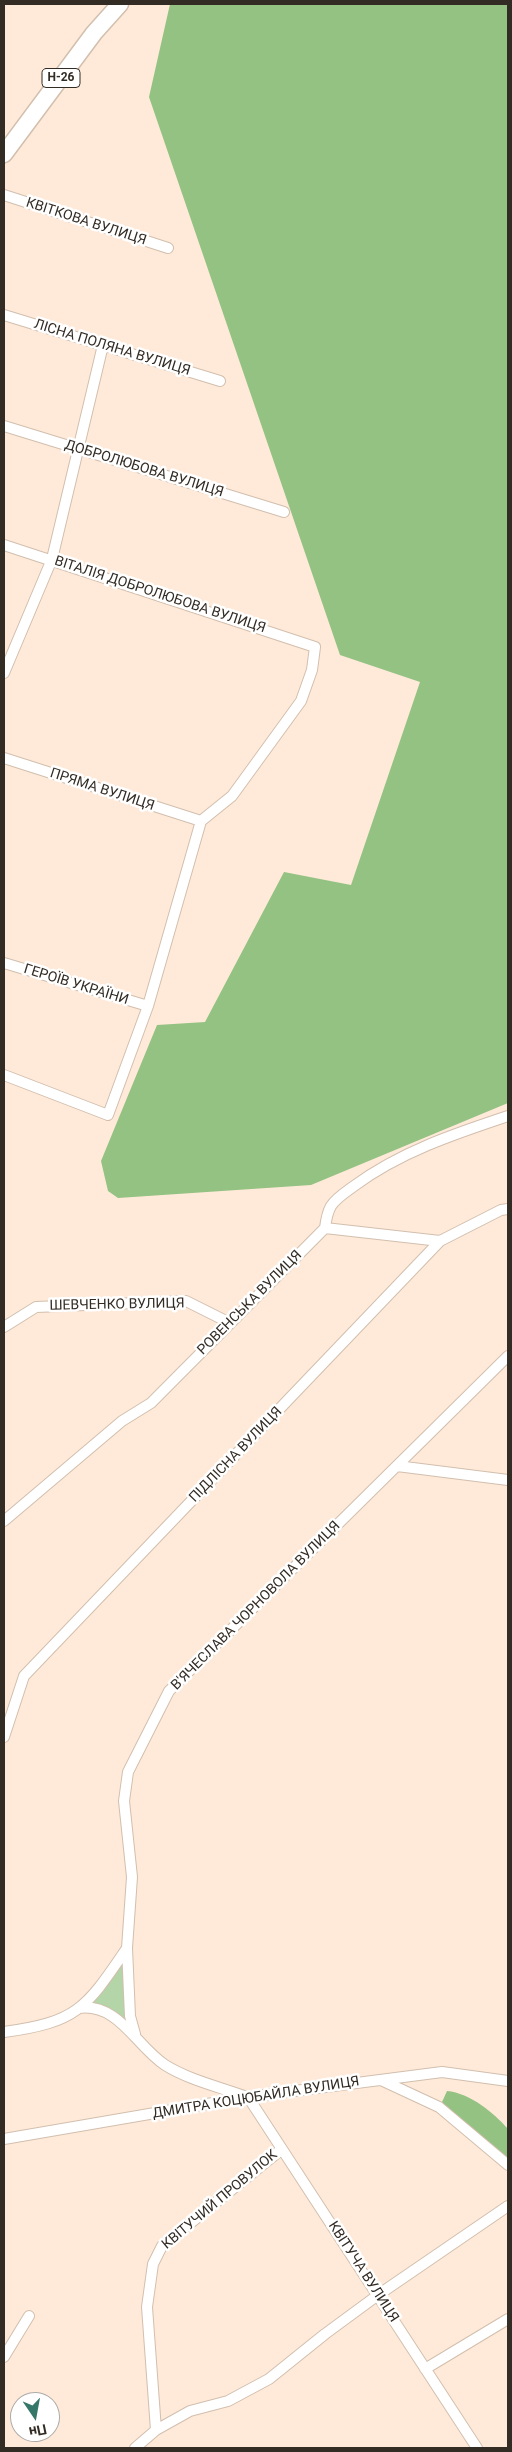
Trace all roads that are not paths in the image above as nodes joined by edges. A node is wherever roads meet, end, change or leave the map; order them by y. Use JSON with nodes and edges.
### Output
{"nodes":[{"id":1,"x":120,"y":4,"type":"edge"},
{"id":2,"x":4,"y":154,"type":"edge"},
{"id":3,"x":4,"y":195,"type":"edge"},
{"id":4,"x":168,"y":248,"type":"dead end"},
{"id":5,"x":4,"y":315,"type":"edge"},
{"id":6,"x":103,"y":345,"type":"junction"},
{"id":7,"x":220,"y":381,"type":"dead end"},
{"id":8,"x":4,"y":426,"type":"edge"},
{"id":9,"x":77,"y":448,"type":"junction"},
{"id":10,"x":284,"y":512,"type":"dead end"},
{"id":11,"x":4,"y":545,"type":"edge"},
{"id":12,"x":52,"y":560,"type":"junction"},
{"id":13,"x":4,"y":673,"type":"edge"},
{"id":14,"x":4,"y":758,"type":"edge"},
{"id":15,"x":201,"y":821,"type":"junction"},
{"id":16,"x":4,"y":963,"type":"edge"},
{"id":17,"x":148,"y":1006,"type":"junction"},
{"id":18,"x":4,"y":1075,"type":"edge"},
{"id":19,"x":508,"y":1116,"type":"edge"},
{"id":20,"x":508,"y":1209,"type":"edge"},
{"id":21,"x":325,"y":1228,"type":"junction"},
{"id":22,"x":440,"y":1240,"type":"junction"},
{"id":23,"x":230,"y":1323,"type":"junction"},
{"id":24,"x":4,"y":1327,"type":"edge"},
{"id":25,"x":508,"y":1356,"type":"edge"},
{"id":26,"x":397,"y":1466,"type":"junction"},
{"id":27,"x":508,"y":1480,"type":"edge"},
{"id":28,"x":4,"y":1521,"type":"edge"},
{"id":29,"x":4,"y":1737,"type":"edge"},
{"id":30,"x":126,"y":1948,"type":"junction"},
{"id":31,"x":79,"y":2008,"type":"junction"},
{"id":32,"x":4,"y":2032,"type":"edge"},
{"id":33,"x":135,"y":2034,"type":"junction"},
{"id":34,"x":380,"y":2080,"type":"junction"},
{"id":35,"x":508,"y":2081,"type":"edge"},
{"id":36,"x":248,"y":2097,"type":"junction"},
{"id":37,"x":4,"y":2139,"type":"edge"},
{"id":38,"x":282,"y":2149,"type":"junction"},
{"id":39,"x":508,"y":2165,"type":"edge"},
{"id":40,"x":508,"y":2206,"type":"edge"},
{"id":41,"x":378,"y":2295,"type":"junction"},
{"id":42,"x":29,"y":2316,"type":"dead end"},
{"id":43,"x":508,"y":2318,"type":"edge"},
{"id":44,"x":4,"y":2357,"type":"edge"},
{"id":45,"x":425,"y":2368,"type":"junction"},
{"id":46,"x":156,"y":2430,"type":"junction"},
{"id":47,"x":135,"y":2448,"type":"edge"},
{"id":48,"x":478,"y":2448,"type":"edge"}],
"edges":[{"from":1,"to":2,"type":"main road","number":"Н-26"},
{"from":3,"to":4,"type":"street","name":"КВІТКОВА ВУЛИЦЯ"},
{"from":5,"to":6,"type":"street","name":"ЛІСНА ПОЛЯНА ВУЛИЦЯ"},
{"from":6,"to":7,"type":"street","name":"ЛІСНА ПОЛЯНА ВУЛИЦЯ"},
{"from":6,"to":9,"type":"street"},
{"from":8,"to":9,"type":"street","name":"ДОБРОЛЮБОВА ВУЛИЦЯ"},
{"from":9,"to":10,"type":"street","name":"ДОБРОЛЮБОВА ВУЛИЦЯ"},
{"from":9,"to":12,"type":"street"},
{"from":11,"to":12,"type":"street","name":"ВІТАЛІЯ ДОБРОЛЮБОВА ВУЛИЦЯ"},
{"from":12,"to":13,"type":"street"},
{"from":12,"to":15,"type":"street","name":"ВІТАЛІЯ ДОБРОЛЮБОВА ВУЛИЦЯ"},
{"from":14,"to":15,"type":"street","name":"ПРЯМА ВУЛИЦЯ"},
{"from":15,"to":17,"type":"street"},
{"from":16,"to":17,"type":"street","name":"ГЕРОЇВ УКРАЇНИ"},
{"from":17,"to":18,"type":"street"},
{"from":19,"to":21,"type":"street","name":"РОВЕНСЬКА ВУЛИЦЯ"},
{"from":20,"to":22,"type":"street","name":"ПІДЛІСНА ВУЛИЦЯ"},
{"from":21,"to":22,"type":"street"},
{"from":21,"to":23,"type":"street","name":"РОВЕНСЬКА ВУЛИЦЯ"},
{"from":22,"to":29,"type":"street","name":"ПІДЛІСНА ВУЛИЦЯ"},
{"from":23,"to":24,"type":"street","name":"ШЕВЧЕНКО ВУЛИЦЯ"},
{"from":23,"to":28,"type":"street","name":"РОВЕНСЬКА ВУЛИЦЯ"},
{"from":25,"to":26,"type":"street","name":"В'ЯЧЕСЛАВА ЧОРНОВОЛА ВУЛИЦЯ"},
{"from":26,"to":27,"type":"street"},
{"from":26,"to":30,"type":"street","name":"В'ЯЧЕСЛАВА ЧОРНОВОЛА ВУЛИЦЯ"},
{"from":30,"to":31,"type":"street"},
{"from":30,"to":33,"type":"street","name":"В'ЯЧЕСЛАВА ЧОРНОВОЛА ВУЛИЦЯ"},
{"from":31,"to":32,"type":"street"},
{"from":31,"to":33,"type":"street"},
{"from":33,"to":36,"type":"street"},
{"from":34,"to":35,"type":"street","name":"ДМИТРА КОЦЮБАЙЛА ВУЛИЦЯ"},
{"from":34,"to":36,"type":"street","name":"ДМИТРА КОЦЮБАЙЛА ВУЛИЦЯ"},
{"from":34,"to":39,"type":"street"},
{"from":36,"to":37,"type":"street","name":"ДМИТРА КОЦЮБАЙЛА ВУЛИЦЯ"},
{"from":36,"to":38,"type":"street","name":"КВІТУЧА ВУЛИЦЯ"},
{"from":38,"to":41,"type":"street","name":"КВІТУЧА ВУЛИЦЯ"},
{"from":38,"to":46,"type":"street","name":"КВІТУЧИЙ ПРОВУЛОК"},
{"from":40,"to":41,"type":"street"},
{"from":41,"to":45,"type":"street","name":"КВІТУЧА ВУЛИЦЯ"},
{"from":41,"to":46,"type":"street"},
{"from":42,"to":44,"type":"street"},
{"from":43,"to":45,"type":"street"},
{"from":45,"to":48,"type":"street","name":"КВІТУЧА ВУЛИЦЯ"},
{"from":46,"to":47,"type":"street"}]}
